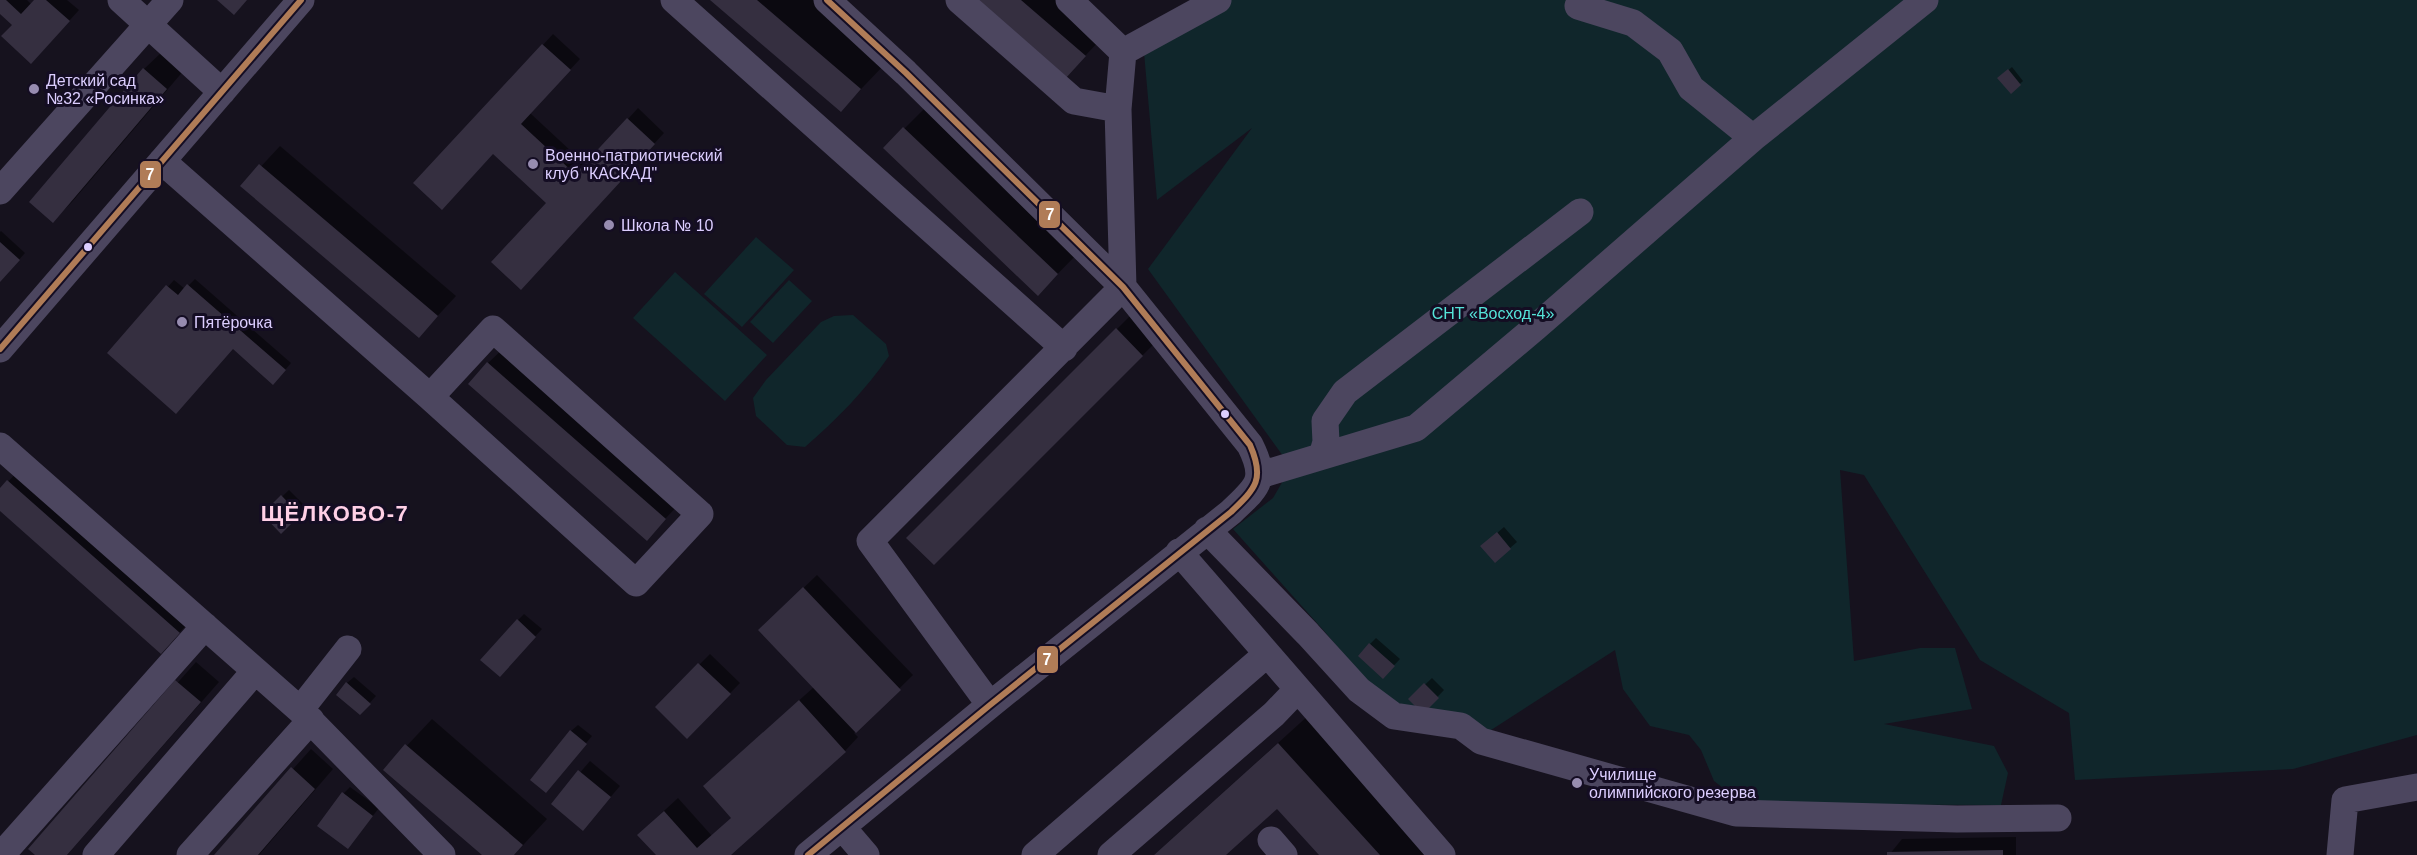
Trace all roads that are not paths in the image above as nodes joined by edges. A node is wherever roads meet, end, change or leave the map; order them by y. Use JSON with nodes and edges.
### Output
{"nodes":[{"id":1,"x":121,"y":0,"type":"edge"},
{"id":2,"x":170,"y":0,"type":"edge"},
{"id":3,"x":301,"y":0,"type":"edge"},
{"id":4,"x":674,"y":0,"type":"edge"},
{"id":5,"x":827,"y":0,"type":"edge"},
{"id":6,"x":959,"y":0,"type":"edge"},
{"id":7,"x":1069,"y":0,"type":"edge"},
{"id":8,"x":1218,"y":0,"type":"edge"},
{"id":9,"x":1924,"y":0,"type":"edge"},
{"id":10,"x":1578,"y":6,"type":"dead end"},
{"id":11,"x":148,"y":24,"type":"junction"},
{"id":12,"x":1123,"y":52,"type":"junction"},
{"id":13,"x":222,"y":92,"type":"junction"},
{"id":14,"x":1118,"y":109,"type":"junction"},
{"id":15,"x":1753,"y":138,"type":"junction"},
{"id":16,"x":162,"y":161,"type":"junction"},
{"id":17,"x":0,"y":191,"type":"edge"},
{"id":18,"x":1580,"y":212,"type":"dead end"},
{"id":19,"x":1123,"y":287,"type":"junction"},
{"id":20,"x":1064,"y":348,"type":"junction"},
{"id":21,"x":0,"y":349,"type":"edge"},
{"id":22,"x":430,"y":397,"type":"junction"},
{"id":23,"x":0,"y":446,"type":"edge"},
{"id":24,"x":1322,"y":456,"type":"junction"},
{"id":25,"x":1260,"y":475,"type":"junction"},
{"id":26,"x":1207,"y":530,"type":"junction"},
{"id":27,"x":1179,"y":552,"type":"junction"},
{"id":28,"x":205,"y":626,"type":"junction"},
{"id":29,"x":348,"y":649,"type":"dead end"},
{"id":30,"x":1267,"y":654,"type":"junction"},
{"id":31,"x":255,"y":671,"type":"junction"},
{"id":32,"x":1298,"y":690,"type":"junction"},
{"id":33,"x":990,"y":705,"type":"junction"},
{"id":34,"x":306,"y":715,"type":"junction"},
{"id":35,"x":2417,"y":787,"type":"edge"},
{"id":36,"x":2058,"y":818,"type":"dead end"},
{"id":37,"x":842,"y":827,"type":"junction"},
{"id":38,"x":4,"y":852,"type":"edge"},
{"id":39,"x":96,"y":855,"type":"edge"},
{"id":40,"x":190,"y":855,"type":"edge"},
{"id":41,"x":442,"y":855,"type":"edge"},
{"id":42,"x":808,"y":855,"type":"edge"},
{"id":43,"x":866,"y":855,"type":"edge"},
{"id":44,"x":1035,"y":855,"type":"edge"},
{"id":45,"x":1111,"y":855,"type":"edge"},
{"id":46,"x":1442,"y":855,"type":"edge"},
{"id":47,"x":2340,"y":855,"type":"edge"}],
"edges":[{"from":1,"to":11,"type":"street"},
{"from":2,"to":11,"type":"street"},
{"from":3,"to":13,"type":"street"},
{"from":4,"to":20,"type":"street"},
{"from":5,"to":19,"type":"street"},
{"from":6,"to":14,"type":"street"},
{"from":7,"to":12,"type":"street"},
{"from":8,"to":12,"type":"street"},
{"from":9,"to":15,"type":"street"},
{"from":10,"to":15,"type":"street"},
{"from":11,"to":13,"type":"street"},
{"from":11,"to":17,"type":"street"},
{"from":12,"to":14,"type":"street"},
{"from":13,"to":16,"type":"street"},
{"from":14,"to":19,"type":"street"},
{"from":15,"to":24,"type":"street"},
{"from":16,"to":21,"type":"street"},
{"from":16,"to":22,"type":"street"},
{"from":18,"to":24,"type":"street"},
{"from":19,"to":20,"type":"street"},
{"from":19,"to":25,"type":"street"},
{"from":20,"to":33,"type":"street"},
{"from":22,"to":22,"type":"street"},
{"from":23,"to":28,"type":"street"},
{"from":24,"to":25,"type":"street"},
{"from":25,"to":26,"type":"street"},
{"from":26,"to":27,"type":"street"},
{"from":26,"to":36,"type":"street"},
{"from":27,"to":30,"type":"street"},
{"from":27,"to":33,"type":"street"},
{"from":28,"to":31,"type":"street"},
{"from":28,"to":38,"type":"street"},
{"from":29,"to":34,"type":"street"},
{"from":30,"to":32,"type":"street"},
{"from":30,"to":44,"type":"street"},
{"from":31,"to":34,"type":"street"},
{"from":31,"to":39,"type":"street"},
{"from":32,"to":45,"type":"street"},
{"from":32,"to":46,"type":"street"},
{"from":33,"to":37,"type":"street"},
{"from":34,"to":40,"type":"street"},
{"from":34,"to":41,"type":"street"},
{"from":35,"to":47,"type":"street"},
{"from":37,"to":42,"type":"street"},
{"from":37,"to":43,"type":"street"}]}
